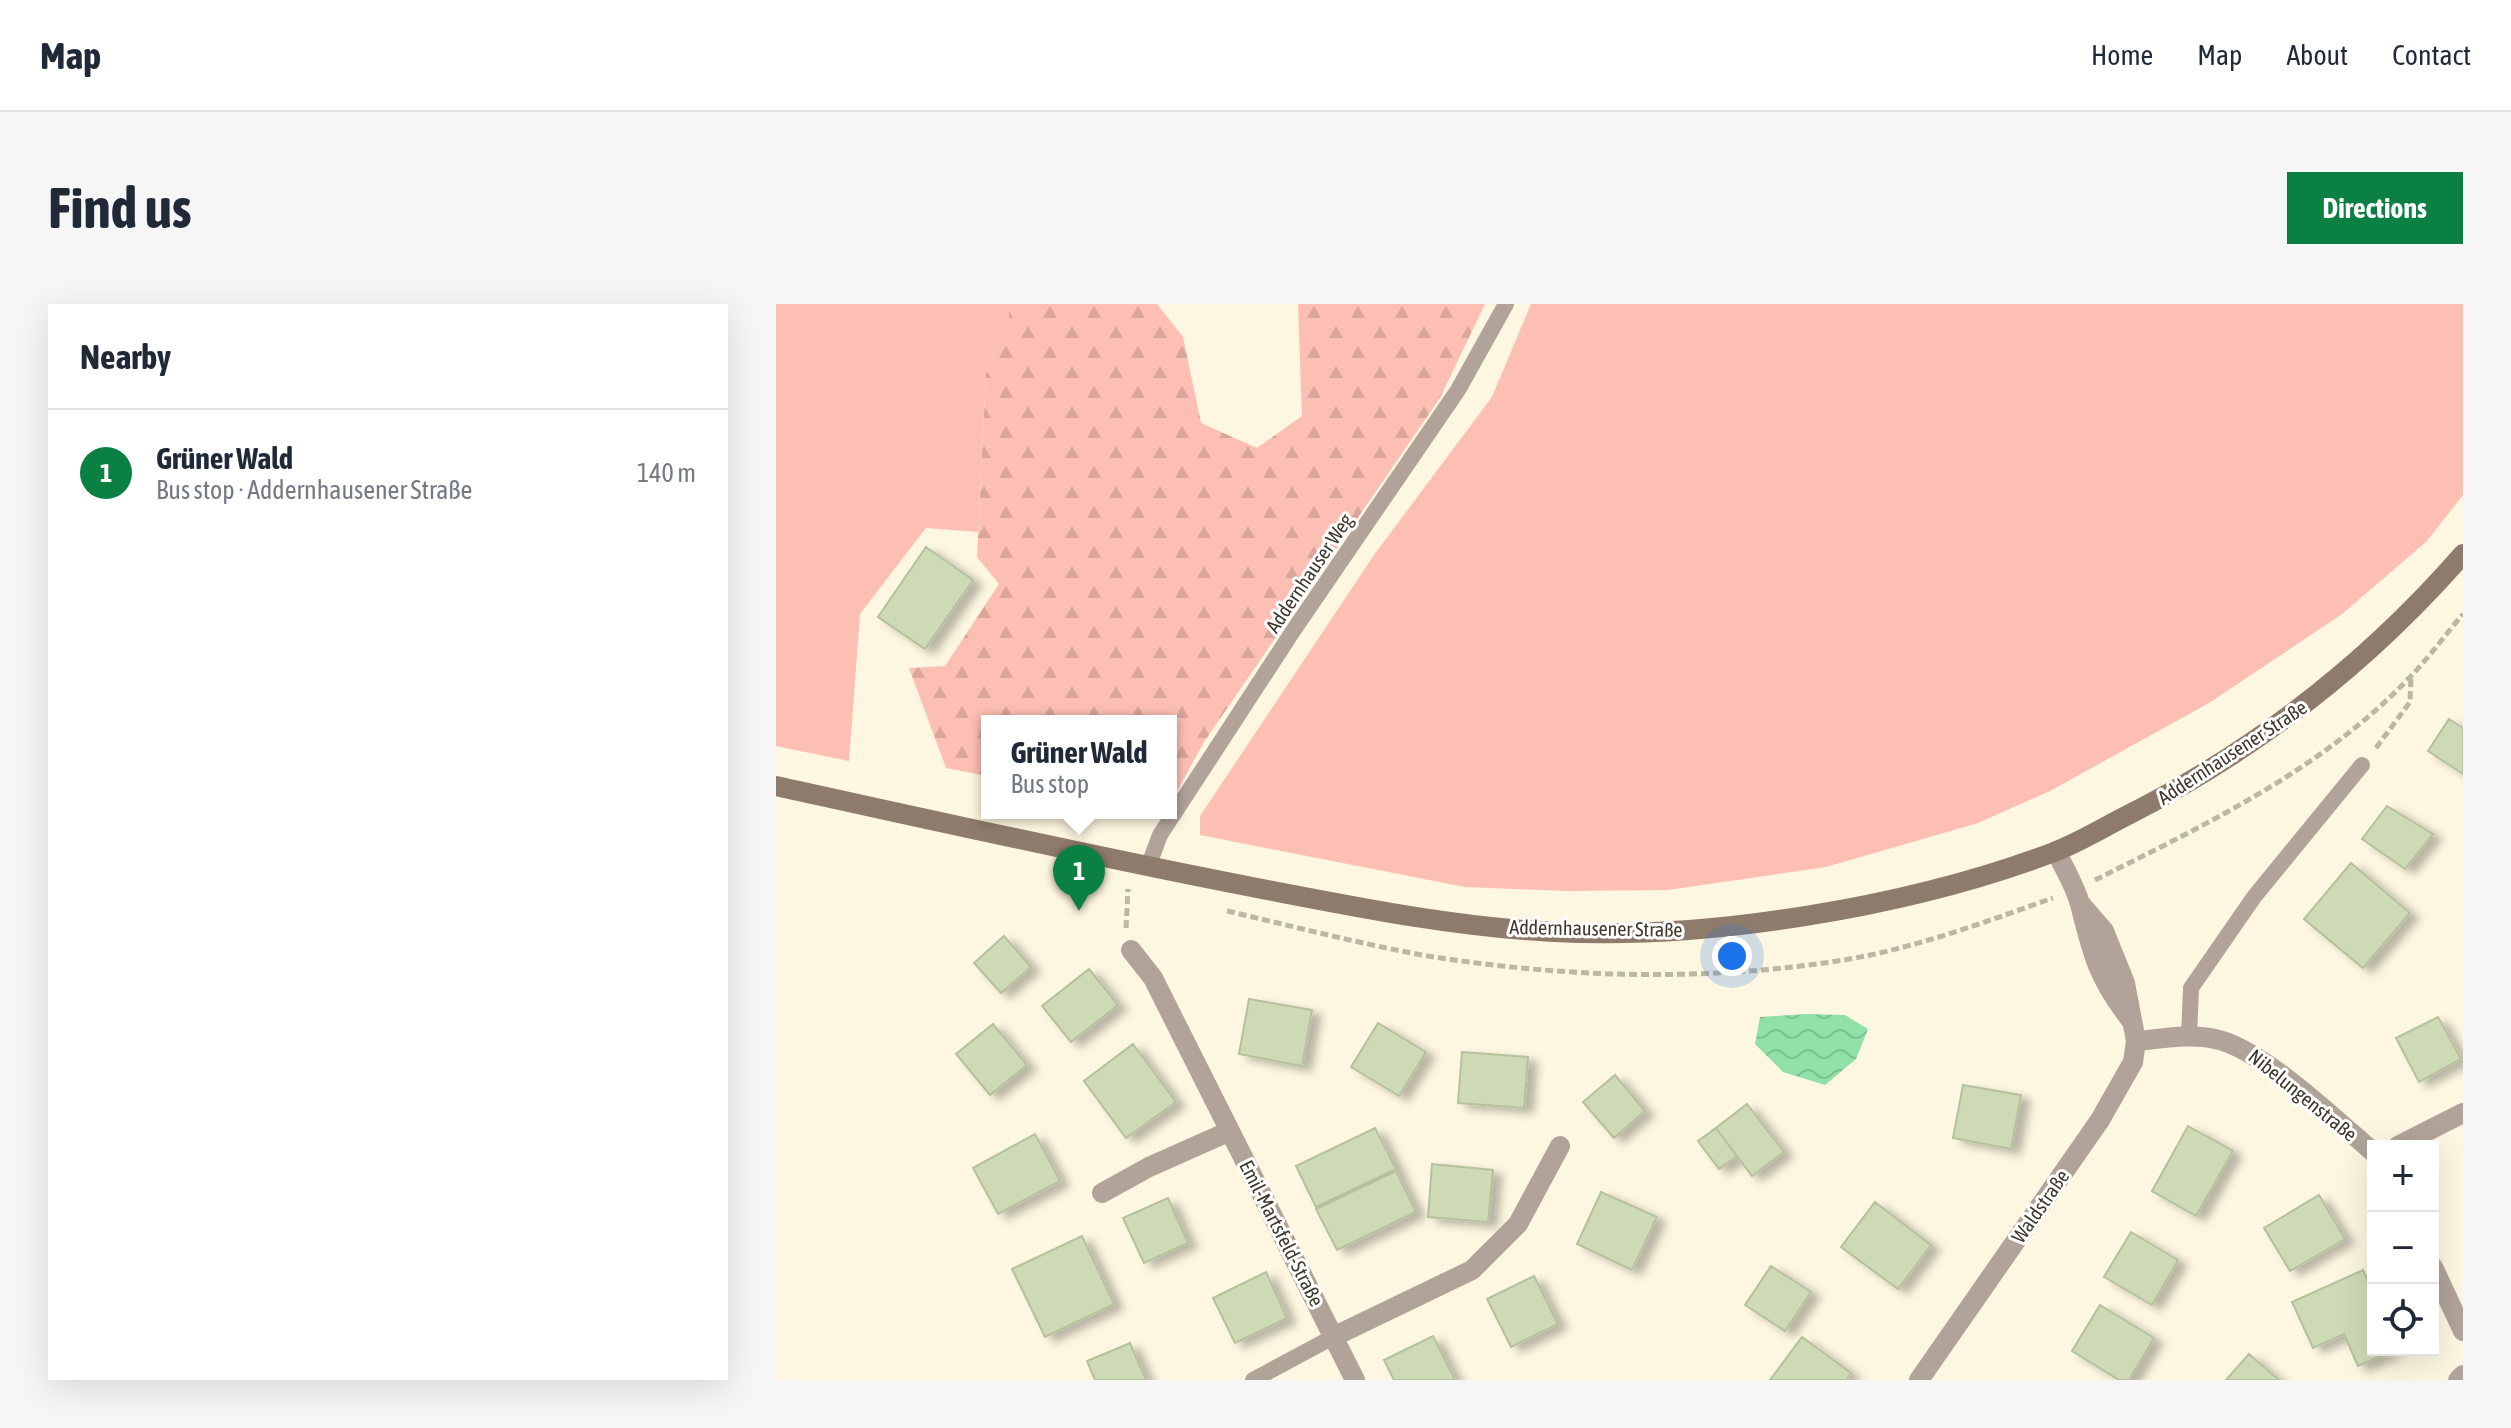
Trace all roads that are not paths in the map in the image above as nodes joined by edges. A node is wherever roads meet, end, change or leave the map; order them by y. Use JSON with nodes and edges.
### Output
{"nodes":[{"id":1,"x":1506,"y":304,"type":"edge"},
{"id":2,"x":2463,"y":554,"type":"edge"},
{"id":3,"x":2362,"y":765,"type":"road end"},
{"id":4,"x":776,"y":786,"type":"edge"},
{"id":5,"x":1177,"y":809,"type":"edge"},
{"id":6,"x":1170,"y":819,"type":"edge"},
{"id":7,"x":2056,"y":851,"type":"junction"},
{"id":8,"x":1148,"y":867,"type":"junction"},
{"id":9,"x":1131,"y":950,"type":"road end"},
{"id":10,"x":2134,"y":1032,"type":"junction"},
{"id":11,"x":2189,"y":1037,"type":"junction"},
{"id":12,"x":2463,"y":1113,"type":"edge"},
{"id":13,"x":1230,"y":1131,"type":"junction"},
{"id":14,"x":2410,"y":1140,"type":"edge"},
{"id":15,"x":1560,"y":1146,"type":"dead end"},
{"id":16,"x":2367,"y":1147,"type":"edge"},
{"id":17,"x":1102,"y":1193,"type":"dead end"},
{"id":18,"x":2439,"y":1280,"type":"edge"},
{"id":19,"x":2463,"y":1331,"type":"edge"},
{"id":20,"x":1335,"y":1336,"type":"junction"},
{"id":21,"x":2463,"y":1375,"type":"edge"},
{"id":22,"x":1253,"y":1380,"type":"edge"},
{"id":23,"x":1355,"y":1380,"type":"edge"},
{"id":24,"x":1919,"y":1380,"type":"edge"},
{"id":25,"x":2458,"y":1380,"type":"edge"}],
"edges":[{"from":1,"to":5,"type":"lane","name":"Addernhauser Weg"},
{"from":2,"to":7,"type":"street","name":"Addernhausener Straße"},
{"from":3,"to":11,"type":"lane"},
{"from":4,"to":8,"type":"street","name":"Addernhausener Straße"},
{"from":6,"to":8,"type":"lane","name":"Addernhauser Weg"},
{"from":7,"to":8,"type":"street","name":"Addernhausener Straße"},
{"from":7,"to":10,"type":"street","name":"Waldstraße"},
{"from":9,"to":13,"type":"street","name":"Emil-Martsfeld-Straße"},
{"from":10,"to":11,"type":"street","name":"Nibelungenstraße"},
{"from":10,"to":24,"type":"street","name":"Waldstraße"},
{"from":11,"to":16,"type":"street","name":"Nibelungenstraße"},
{"from":12,"to":14,"type":"street"},
{"from":13,"to":17,"type":"street"},
{"from":13,"to":20,"type":"street","name":"Emil-Martsfeld-Straße"},
{"from":15,"to":20,"type":"street"},
{"from":18,"to":19,"type":"street"},
{"from":20,"to":22,"type":"lane"},
{"from":20,"to":23,"type":"street","name":"Emil-Martsfeld-Straße"},
{"from":21,"to":25,"type":"street"}]}
